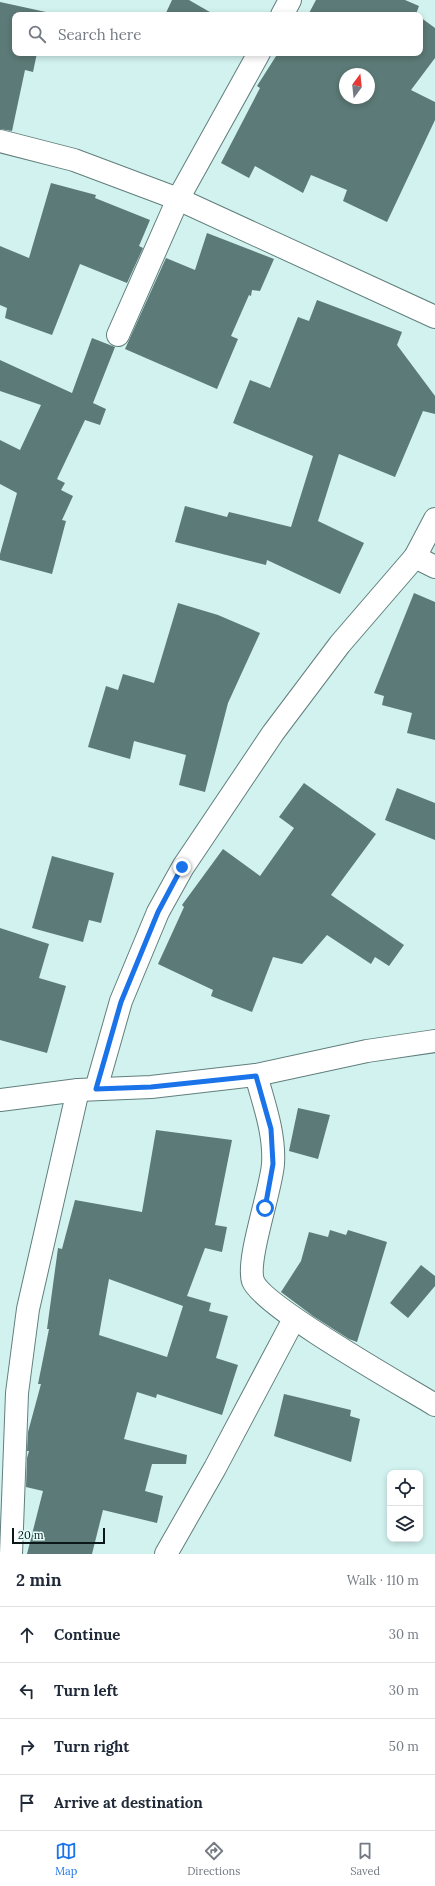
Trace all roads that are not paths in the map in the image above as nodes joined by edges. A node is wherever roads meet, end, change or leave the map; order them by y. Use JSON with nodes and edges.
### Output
{"nodes":[{"id":1,"x":290,"y":0,"type":"edge"},
{"id":2,"x":284,"y":12,"type":"edge"},
{"id":3,"x":257,"y":56,"type":"edge"},
{"id":4,"x":0,"y":141,"type":"edge"},
{"id":5,"x":178,"y":199,"type":"junction"},
{"id":6,"x":435,"y":317,"type":"edge"},
{"id":7,"x":118,"y":335,"type":"dead end"},
{"id":8,"x":435,"y":519,"type":"edge"},
{"id":9,"x":416,"y":557,"type":"junction"},
{"id":10,"x":435,"y":567,"type":"edge"},
{"id":11,"x":435,"y":1041,"type":"edge"},
{"id":12,"x":256,"y":1076,"type":"junction"},
{"id":13,"x":87,"y":1090,"type":"junction"},
{"id":14,"x":0,"y":1100,"type":"edge"},
{"id":15,"x":294,"y":1319,"type":"junction"},
{"id":16,"x":435,"y":1405,"type":"edge"},
{"id":17,"x":10,"y":1554,"type":"edge"},
{"id":18,"x":166,"y":1554,"type":"edge"}],
"edges":[{"from":1,"to":2,"type":"street"},
{"from":3,"to":5,"type":"street"},
{"from":4,"to":5,"type":"street"},
{"from":5,"to":6,"type":"street"},
{"from":5,"to":7,"type":"street"},
{"from":8,"to":9,"type":"street"},
{"from":9,"to":10,"type":"street"},
{"from":9,"to":13,"type":"street"},
{"from":11,"to":12,"type":"street"},
{"from":12,"to":13,"type":"street"},
{"from":12,"to":15,"type":"street"},
{"from":13,"to":14,"type":"street"},
{"from":13,"to":17,"type":"street"},
{"from":15,"to":16,"type":"street"},
{"from":15,"to":18,"type":"street"}]}
